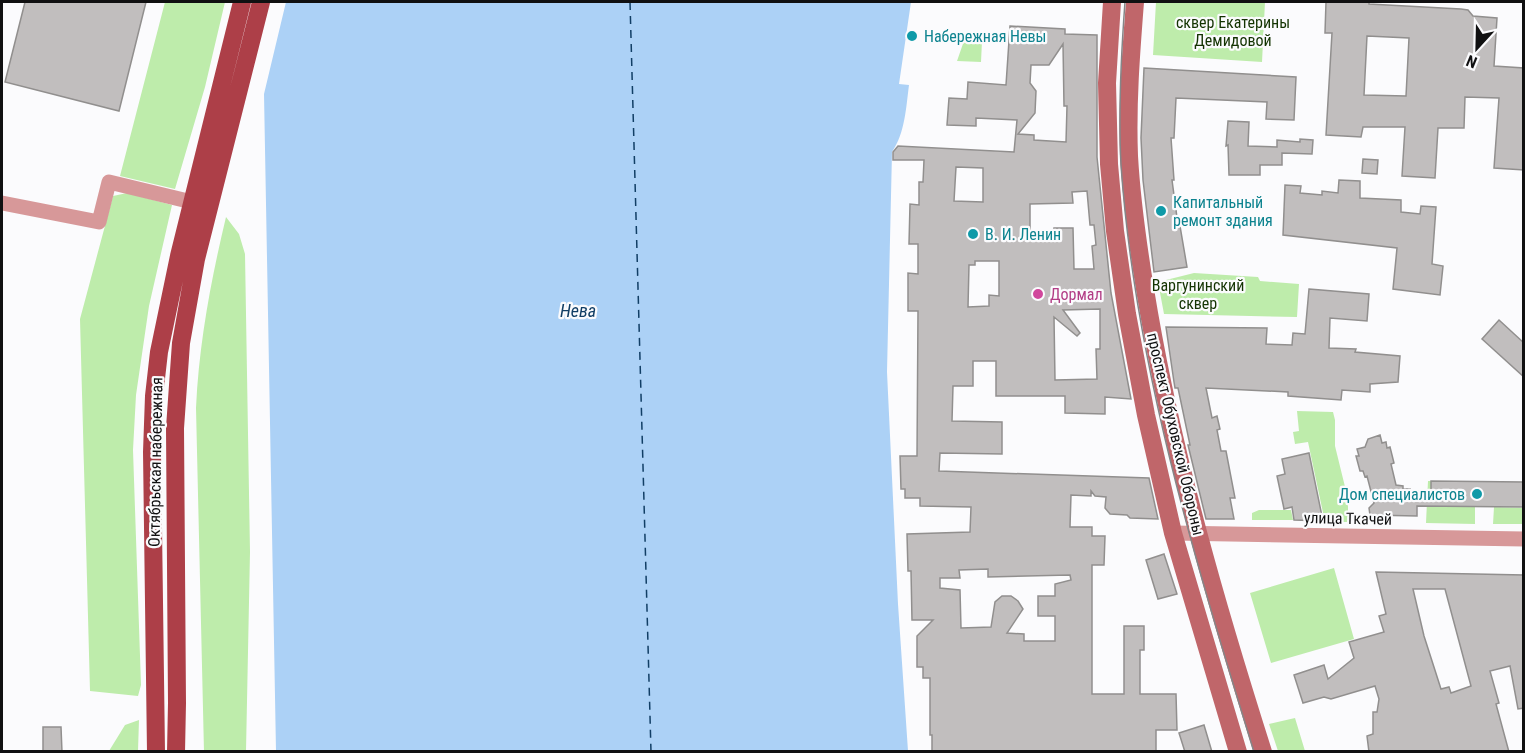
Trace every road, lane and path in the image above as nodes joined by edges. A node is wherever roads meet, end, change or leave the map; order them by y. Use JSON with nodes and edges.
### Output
{"nodes":[{"id":1,"x":243,"y":2,"type":"edge"},
{"id":2,"x":261,"y":2,"type":"edge"},
{"id":3,"x":1112,"y":2,"type":"edge"},
{"id":4,"x":1135,"y":2,"type":"edge"},
{"id":5,"x":192,"y":202,"type":"junction"},
{"id":6,"x":2,"y":203,"type":"edge"},
{"id":7,"x":1173,"y":533,"type":"junction"},
{"id":8,"x":1197,"y":534,"type":"junction"},
{"id":9,"x":1524,"y":539,"type":"edge"},
{"id":10,"x":156,"y":752,"type":"edge"},
{"id":11,"x":176,"y":752,"type":"edge"},
{"id":12,"x":1238,"y":752,"type":"edge"},
{"id":13,"x":1263,"y":752,"type":"edge"}],
"edges":[{"from":1,"to":5,"type":"main road","name":"Октябрьская набережная"},
{"from":2,"to":11,"type":"main road","name":"Октябрьская набережная"},
{"from":3,"to":7,"type":"main road","name":"проспект Обуховской Обороны"},
{"from":4,"to":8,"type":"main road","name":"проспект Обуховской Обороны"},
{"from":5,"to":6,"type":"street"},
{"from":5,"to":10,"type":"main road","name":"Октябрьская набережная"},
{"from":7,"to":8,"type":"street","name":"улица Ткачей"},
{"from":7,"to":12,"type":"main road","name":"проспект Обуховской Обороны"},
{"from":8,"to":9,"type":"street","name":"улица Ткачей"},
{"from":8,"to":13,"type":"main road","name":"проспект Обуховской Обороны"}]}
